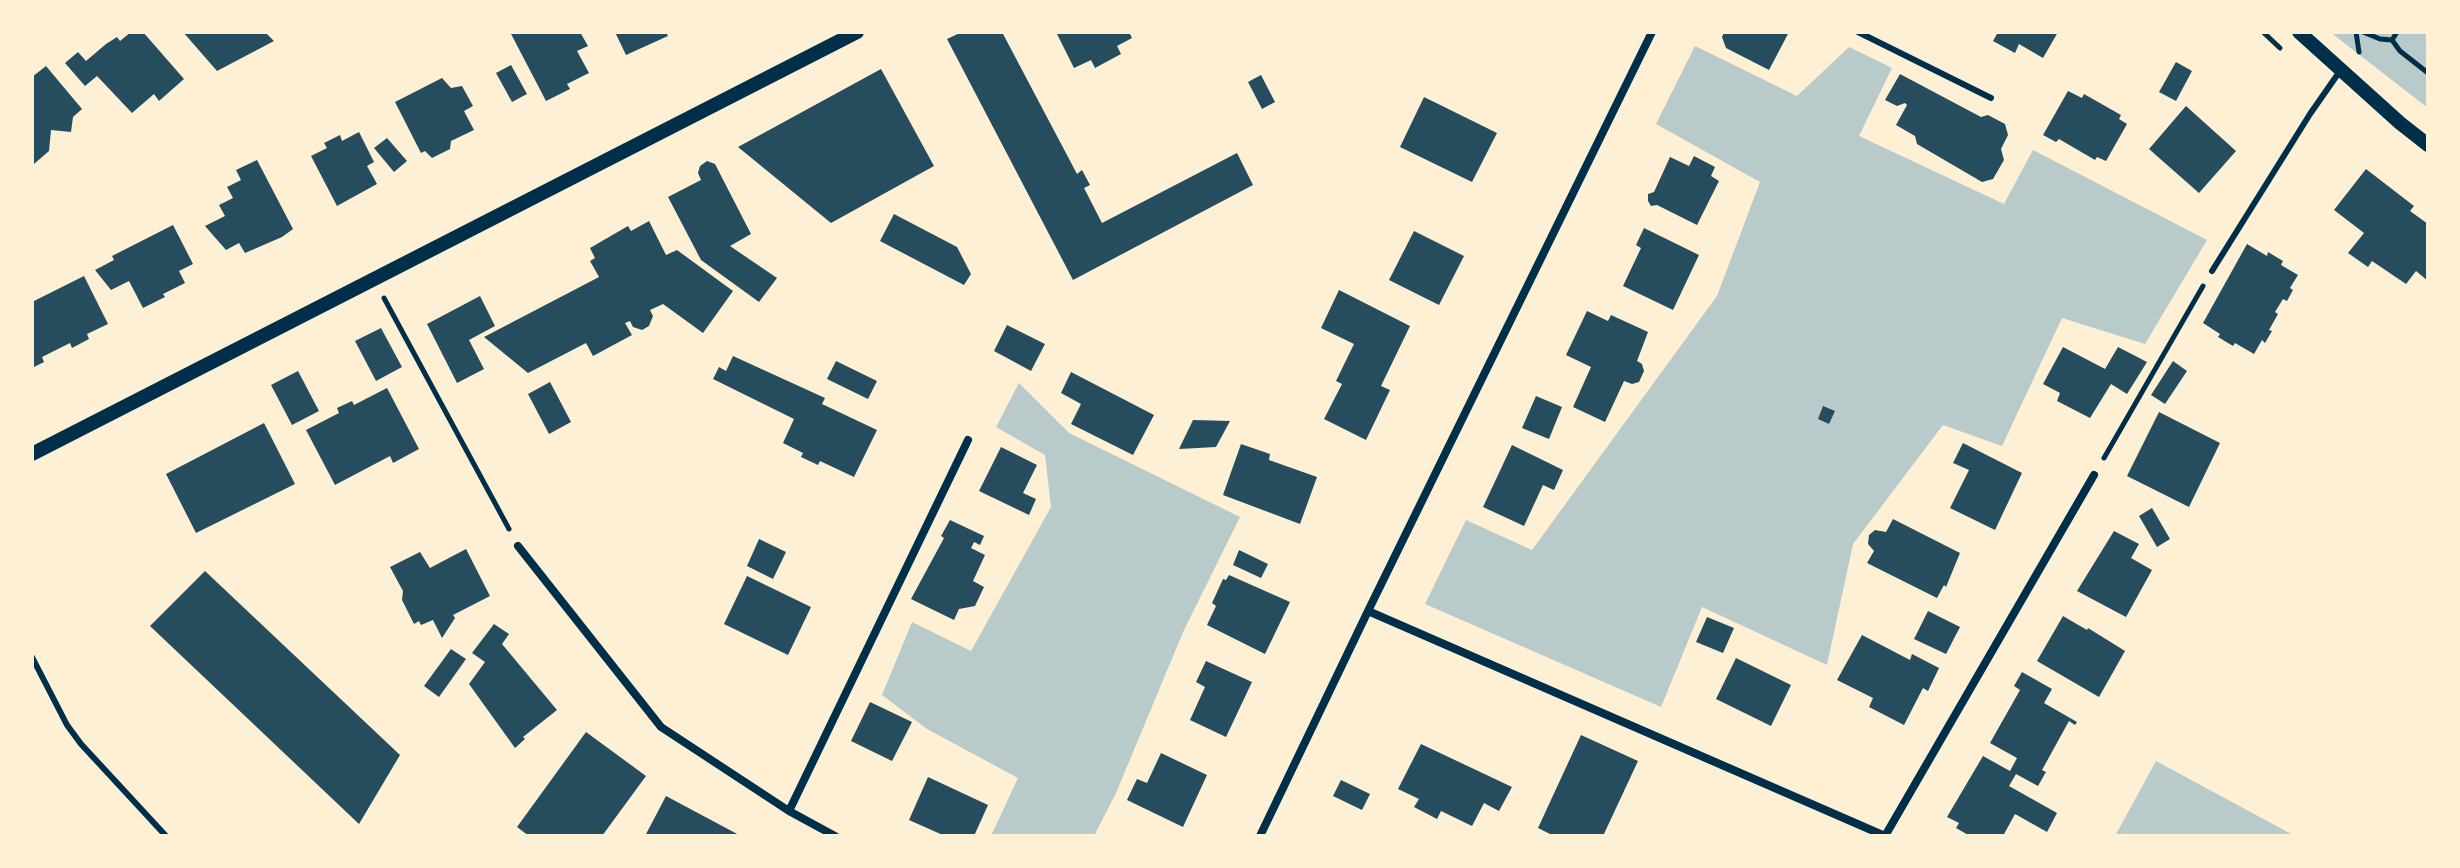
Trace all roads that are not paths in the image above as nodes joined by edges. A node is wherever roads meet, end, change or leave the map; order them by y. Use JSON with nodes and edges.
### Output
{"nodes":[{"id":1,"x":857,"y":32,"type":"edge"},
{"id":2,"x":1652,"y":32,"type":"edge"},
{"id":3,"x":1858,"y":32,"type":"edge"},
{"id":4,"x":2299,"y":32,"type":"edge"},
{"id":5,"x":2340,"y":71,"type":"junction"},
{"id":6,"x":1991,"y":98,"type":"dead end"},
{"id":7,"x":2428,"y":145,"type":"edge"},
{"id":8,"x":2212,"y":271,"type":"road end"},
{"id":9,"x":968,"y":440,"type":"dead end"},
{"id":10,"x":32,"y":454,"type":"edge"},
{"id":11,"x":2094,"y":475,"type":"road end"},
{"id":12,"x":518,"y":546,"type":"road end"},
{"id":13,"x":1368,"y":611,"type":"junction"},
{"id":14,"x":32,"y":657,"type":"edge"},
{"id":15,"x":789,"y":811,"type":"junction"},
{"id":16,"x":166,"y":836,"type":"edge"},
{"id":17,"x":835,"y":836,"type":"edge"},
{"id":18,"x":1260,"y":836,"type":"edge"},
{"id":19,"x":1885,"y":836,"type":"edge"}],
"edges":[{"from":1,"to":10,"type":"street"},
{"from":2,"to":13,"type":"street"},
{"from":3,"to":6,"type":"lane"},
{"from":4,"to":5,"type":"street"},
{"from":5,"to":7,"type":"street"},
{"from":5,"to":8,"type":"lane"},
{"from":9,"to":15,"type":"street"},
{"from":11,"to":19,"type":"street"},
{"from":12,"to":15,"type":"street"},
{"from":13,"to":18,"type":"street"},
{"from":13,"to":19,"type":"street"},
{"from":14,"to":16,"type":"lane"},
{"from":15,"to":17,"type":"street"}]}
